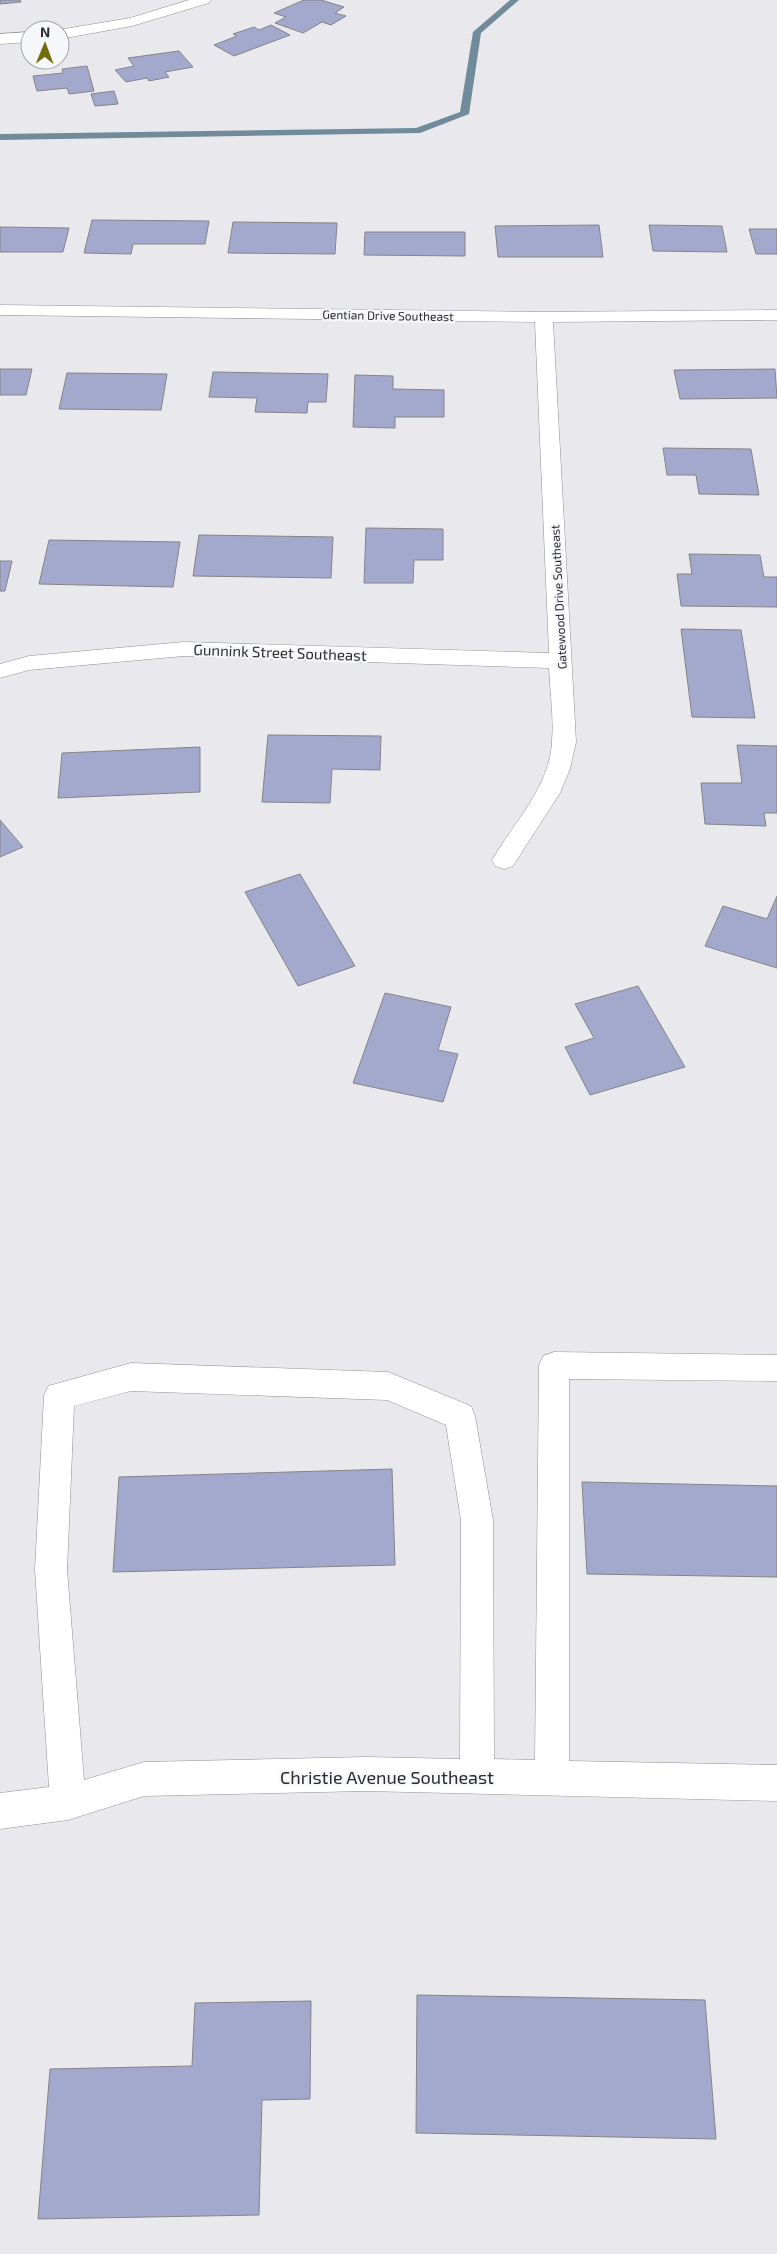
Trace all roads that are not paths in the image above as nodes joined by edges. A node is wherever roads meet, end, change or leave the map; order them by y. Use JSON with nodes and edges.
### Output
{"nodes":[{"id":1,"x":204,"y":0,"type":"edge"},
{"id":2,"x":70,"y":32,"type":"edge"},
{"id":3,"x":20,"y":38,"type":"edge"},
{"id":4,"x":0,"y":39,"type":"edge"},
{"id":5,"x":0,"y":310,"type":"edge"},
{"id":6,"x":777,"y":315,"type":"edge"},
{"id":7,"x":544,"y":317,"type":"junction"},
{"id":8,"x":561,"y":660,"type":"junction"},
{"id":9,"x":0,"y":670,"type":"edge"},
{"id":10,"x":504,"y":860,"type":"dead end"},
{"id":11,"x":777,"y":1368,"type":"edge"},
{"id":12,"x":477,"y":1777,"type":"junction"},
{"id":13,"x":552,"y":1778,"type":"junction"},
{"id":14,"x":777,"y":1784,"type":"edge"},
{"id":15,"x":68,"y":1802,"type":"junction"},
{"id":16,"x":0,"y":1811,"type":"edge"}],
"edges":[{"from":1,"to":2,"type":"street"},
{"from":3,"to":4,"type":"street"},
{"from":5,"to":7,"type":"street","name":"Gentian Drive Southeast"},
{"from":6,"to":7,"type":"street","name":"Gentian Drive Southeast"},
{"from":7,"to":8,"type":"street","name":"Gatewood Drive Southeast"},
{"from":8,"to":9,"type":"street","name":"Gunnink Street Southeast"},
{"from":8,"to":10,"type":"street","name":"Gatewood Drive Southeast"},
{"from":11,"to":13,"type":"street"},
{"from":12,"to":13,"type":"street","name":"Christie Avenue Southeast"},
{"from":12,"to":15,"type":"street","name":"Christie Avenue Southeast"},
{"from":12,"to":15,"type":"street"},
{"from":13,"to":14,"type":"street","name":"Christie Avenue Southeast"},
{"from":15,"to":16,"type":"street","name":"Christie Avenue Southeast"}]}
